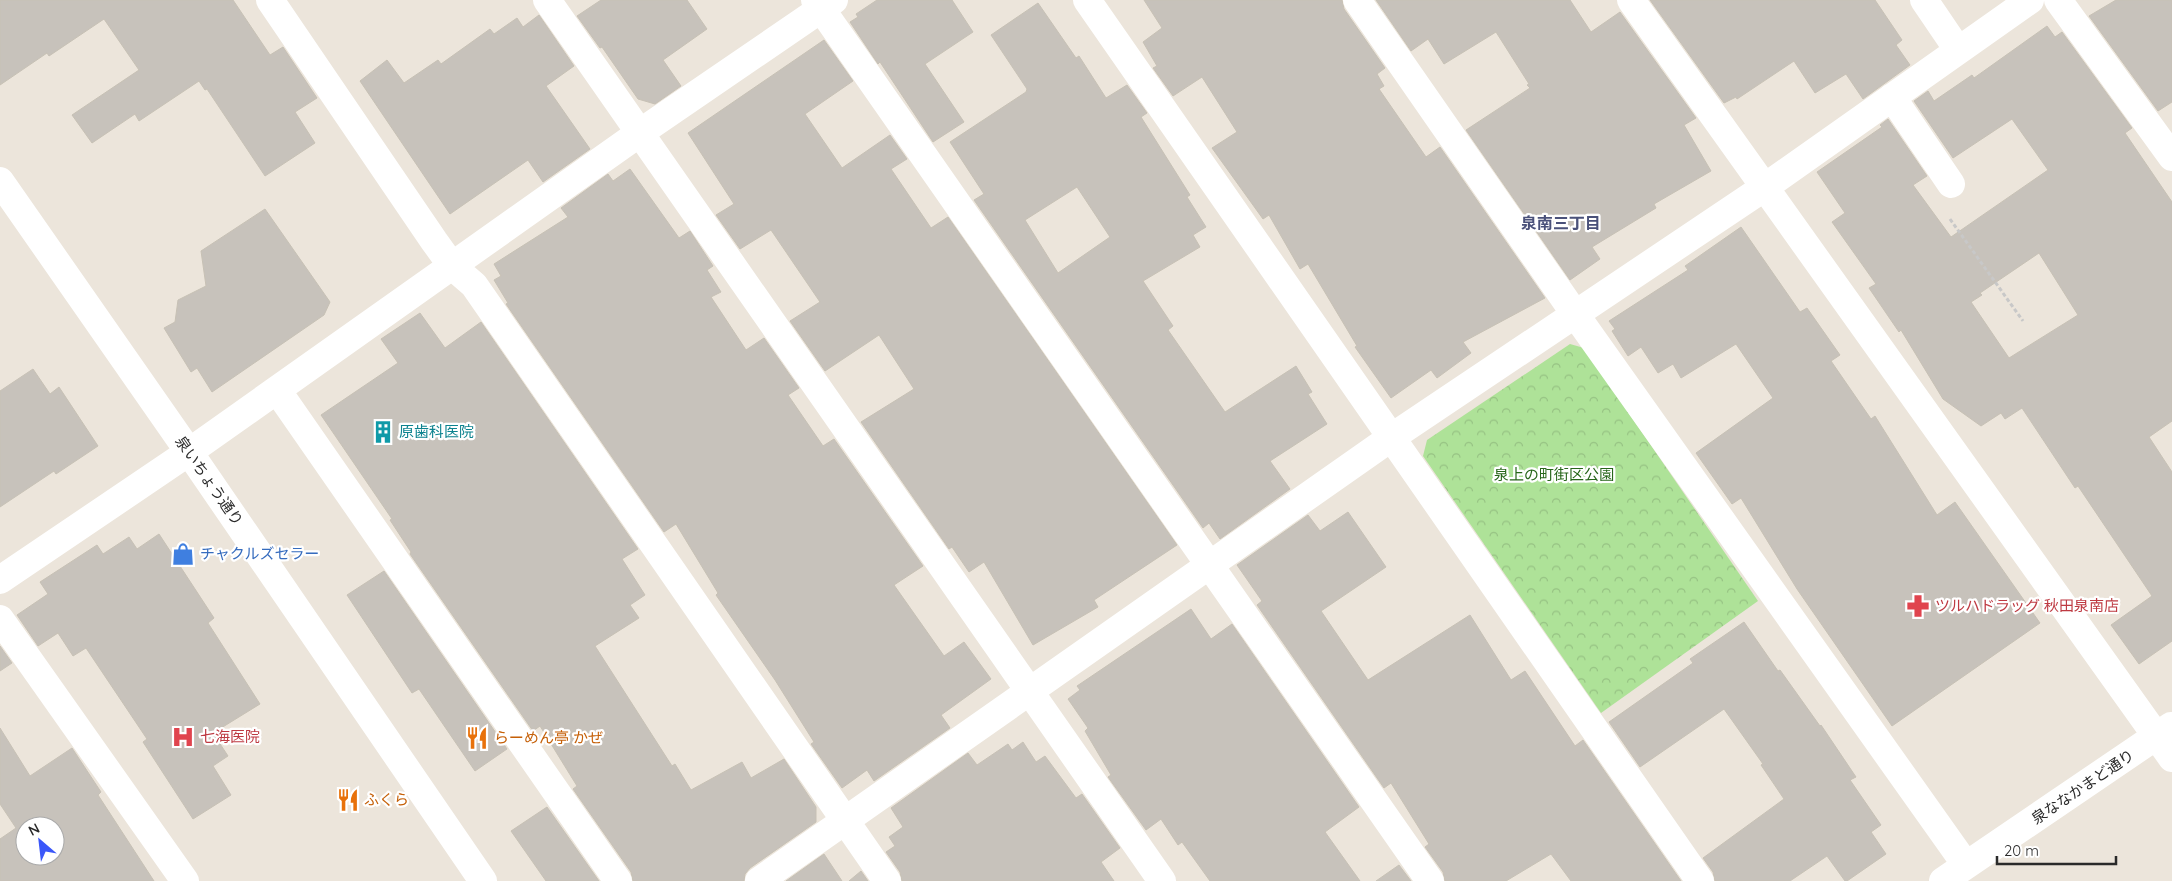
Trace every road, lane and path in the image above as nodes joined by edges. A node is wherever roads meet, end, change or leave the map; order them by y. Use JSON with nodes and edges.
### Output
{"nodes":[{"id":1,"x":270,"y":0,"type":"edge"},
{"id":2,"x":547,"y":0,"type":"edge"},
{"id":3,"x":1087,"y":0,"type":"edge"},
{"id":4,"x":1357,"y":0,"type":"edge"},
{"id":5,"x":1631,"y":0,"type":"edge"},
{"id":6,"x":1924,"y":0,"type":"edge"},
{"id":7,"x":2030,"y":0,"type":"edge"},
{"id":8,"x":2058,"y":0,"type":"edge"},
{"id":9,"x":824,"y":3,"type":"edge"},
{"id":10,"x":1958,"y":50,"type":"junction"},
{"id":11,"x":1892,"y":97,"type":"junction"},
{"id":12,"x":640,"y":132,"type":"junction"},
{"id":13,"x":2172,"y":158,"type":"edge"},
{"id":14,"x":0,"y":181,"type":"edge"},
{"id":15,"x":1952,"y":184,"type":"dead end"},
{"id":16,"x":1765,"y":187,"type":"junction"},
{"id":17,"x":452,"y":266,"type":"junction"},
{"id":18,"x":1575,"y":314,"type":"junction"},
{"id":19,"x":278,"y":390,"type":"junction"},
{"id":20,"x":1392,"y":437,"type":"junction"},
{"id":21,"x":189,"y":452,"type":"junction"},
{"id":22,"x":1209,"y":565,"type":"junction"},
{"id":23,"x":0,"y":580,"type":"edge"},
{"id":24,"x":0,"y":619,"type":"edge"},
{"id":25,"x":1029,"y":692,"type":"junction"},
{"id":26,"x":2167,"y":740,"type":"edge"},
{"id":27,"x":845,"y":820,"type":"junction"},
{"id":28,"x":1966,"y":865,"type":"junction"},
{"id":29,"x":185,"y":881,"type":"edge"},
{"id":30,"x":483,"y":881,"type":"edge"},
{"id":31,"x":618,"y":881,"type":"edge"},
{"id":32,"x":759,"y":881,"type":"edge"},
{"id":33,"x":887,"y":881,"type":"edge"},
{"id":34,"x":1162,"y":881,"type":"edge"},
{"id":35,"x":1430,"y":881,"type":"edge"},
{"id":36,"x":1700,"y":881,"type":"edge"},
{"id":37,"x":1943,"y":881,"type":"edge"}],
"edges":[{"from":1,"to":17,"type":"street"},
{"from":2,"to":12,"type":"street"},
{"from":3,"to":20,"type":"street"},
{"from":4,"to":18,"type":"street"},
{"from":5,"to":16,"type":"street"},
{"from":6,"to":10,"type":"street"},
{"from":7,"to":10,"type":"street"},
{"from":8,"to":13,"type":"street"},
{"from":9,"to":12,"type":"street"},
{"from":9,"to":22,"type":"street"},
{"from":10,"to":11,"type":"street"},
{"from":11,"to":15,"type":"street"},
{"from":11,"to":16,"type":"street"},
{"from":12,"to":17,"type":"street"},
{"from":12,"to":25,"type":"street"},
{"from":14,"to":21,"type":"street","name":"泉いちょう通り"},
{"from":16,"to":18,"type":"street"},
{"from":16,"to":26,"type":"street"},
{"from":17,"to":19,"type":"street"},
{"from":17,"to":27,"type":"street"},
{"from":18,"to":20,"type":"street"},
{"from":18,"to":28,"type":"street"},
{"from":19,"to":21,"type":"street"},
{"from":19,"to":31,"type":"street"},
{"from":20,"to":22,"type":"street"},
{"from":20,"to":36,"type":"street"},
{"from":21,"to":23,"type":"street"},
{"from":21,"to":30,"type":"street","name":"泉いちょう通り"},
{"from":22,"to":25,"type":"street"},
{"from":22,"to":35,"type":"street"},
{"from":24,"to":29,"type":"street"},
{"from":25,"to":27,"type":"street"},
{"from":25,"to":34,"type":"street"},
{"from":26,"to":28,"type":"street","name":"泉ななかまど通り"},
{"from":27,"to":32,"type":"street"},
{"from":27,"to":33,"type":"street"},
{"from":28,"to":37,"type":"street","name":"泉ななかまど通り"}]}
